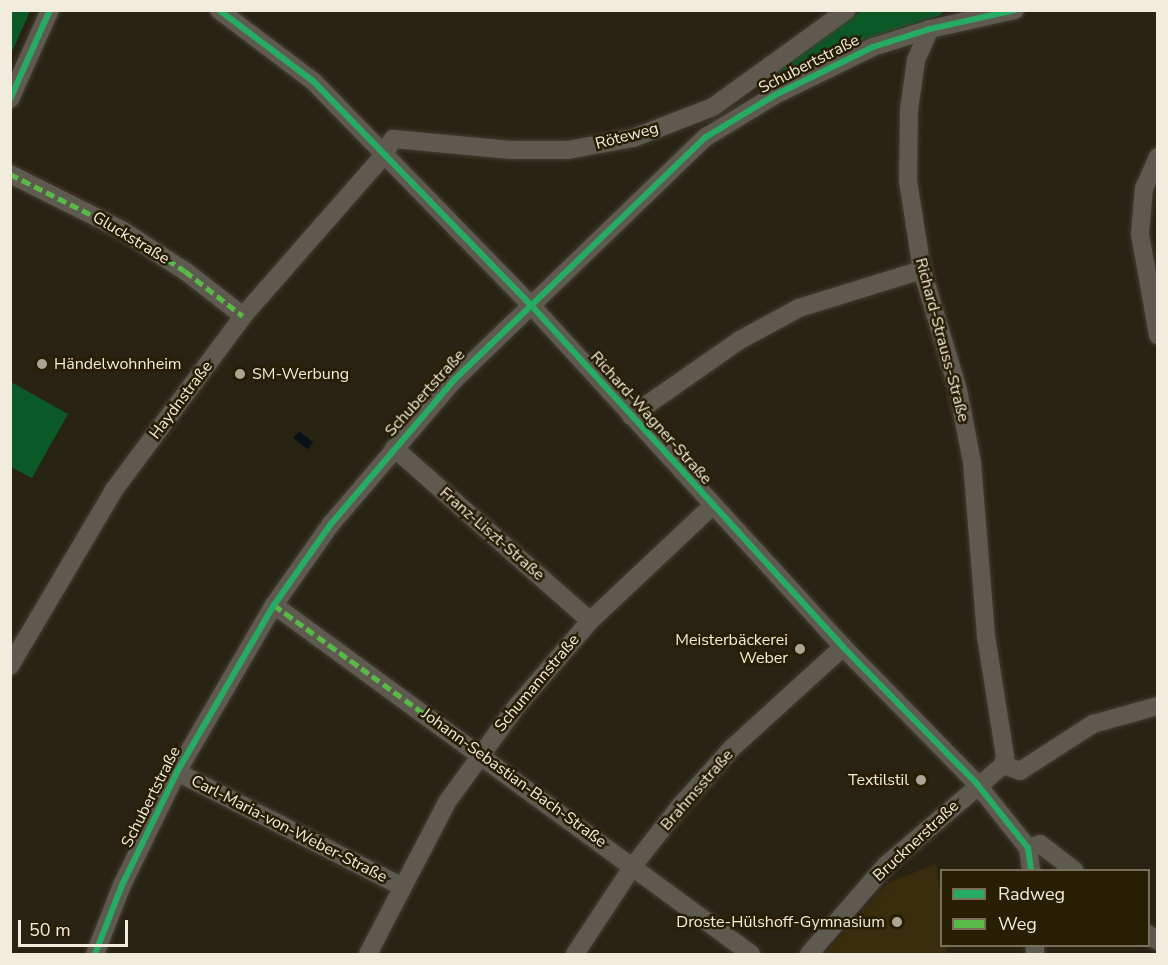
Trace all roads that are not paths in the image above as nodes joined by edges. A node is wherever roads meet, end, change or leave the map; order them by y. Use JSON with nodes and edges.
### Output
{"nodes":[{"id":1,"x":50,"y":10,"type":"edge"},
{"id":2,"x":219,"y":10,"type":"edge"},
{"id":3,"x":847,"y":10,"type":"edge"},
{"id":4,"x":1015,"y":10,"type":"edge"},
{"id":5,"x":952,"y":17,"type":"edge"},
{"id":6,"x":930,"y":29,"type":"junction"},
{"id":7,"x":10,"y":99,"type":"edge"},
{"id":8,"x":384,"y":156,"type":"junction"},
{"id":9,"x":1158,"y":157,"type":"edge"},
{"id":10,"x":10,"y":174,"type":"edge"},
{"id":11,"x":922,"y":270,"type":"junction"},
{"id":12,"x":530,"y":304,"type":"junction"},
{"id":13,"x":243,"y":316,"type":"junction"},
{"id":14,"x":1158,"y":335,"type":"edge"},
{"id":15,"x":631,"y":416,"type":"junction"},
{"id":16,"x":394,"y":448,"type":"junction"},
{"id":17,"x":712,"y":506,"type":"junction"},
{"id":18,"x":274,"y":605,"type":"junction"},
{"id":19,"x":590,"y":621,"type":"junction"},
{"id":20,"x":843,"y":647,"type":"junction"},
{"id":21,"x":10,"y":666,"type":"edge"},
{"id":22,"x":1158,"y":706,"type":"edge"},
{"id":23,"x":480,"y":754,"type":"junction"},
{"id":24,"x":1003,"y":765,"type":"junction"},
{"id":25,"x":177,"y":772,"type":"junction"},
{"id":26,"x":977,"y":784,"type":"junction"},
{"id":27,"x":1028,"y":848,"type":"junction"},
{"id":28,"x":633,"y":866,"type":"junction"},
{"id":29,"x":1031,"y":869,"type":"edge"},
{"id":30,"x":1073,"y":869,"type":"edge"},
{"id":31,"x":401,"y":886,"type":"junction"},
{"id":32,"x":94,"y":954,"type":"edge"},
{"id":33,"x":368,"y":954,"type":"edge"},
{"id":34,"x":575,"y":954,"type":"edge"},
{"id":35,"x":751,"y":954,"type":"edge"},
{"id":36,"x":809,"y":954,"type":"edge"}],
"edges":[{"from":1,"to":7,"type":"street"},
{"from":2,"to":8,"type":"street","name":"Richard-Wagner-Straße"},
{"from":3,"to":8,"type":"street","name":"Röteweg"},
{"from":4,"to":5,"type":"street","name":"Schubertstraße"},
{"from":5,"to":6,"type":"street","name":"Schubertstraße"},
{"from":6,"to":11,"type":"street","name":"Richard-Strauss-Straße"},
{"from":6,"to":12,"type":"street","name":"Schubertstraße"},
{"from":8,"to":12,"type":"street","name":"Richard-Wagner-Straße"},
{"from":8,"to":13,"type":"street","name":"Haydnstraße"},
{"from":9,"to":14,"type":"street"},
{"from":10,"to":13,"type":"street","name":"Gluckstraße"},
{"from":11,"to":15,"type":"street"},
{"from":11,"to":24,"type":"street","name":"Richard-Strauss-Straße"},
{"from":12,"to":15,"type":"street","name":"Richard-Wagner-Straße"},
{"from":12,"to":16,"type":"street","name":"Schubertstraße"},
{"from":13,"to":21,"type":"street","name":"Haydnstraße"},
{"from":15,"to":17,"type":"street","name":"Richard-Wagner-Straße"},
{"from":16,"to":18,"type":"street","name":"Schubertstraße"},
{"from":16,"to":19,"type":"street","name":"Franz-Liszt-Straße"},
{"from":17,"to":19,"type":"street","name":"Schumannstraße"},
{"from":17,"to":20,"type":"street","name":"Richard-Wagner-Straße"},
{"from":18,"to":23,"type":"street","name":"Johann-Sebastian-Bach-Straße"},
{"from":18,"to":25,"type":"street","name":"Schubertstraße"},
{"from":19,"to":23,"type":"street","name":"Schumannstraße"},
{"from":20,"to":26,"type":"street","name":"Richard-Wagner-Straße"},
{"from":20,"to":28,"type":"street","name":"Brahmsstraße"},
{"from":22,"to":24,"type":"street"},
{"from":23,"to":28,"type":"street","name":"Johann-Sebastian-Bach-Straße"},
{"from":23,"to":31,"type":"street","name":"Schumannstraße"},
{"from":24,"to":26,"type":"street"},
{"from":25,"to":31,"type":"street","name":"Carl-Maria-von-Weber-Straße"},
{"from":25,"to":32,"type":"street","name":"Schubertstraße"},
{"from":26,"to":27,"type":"street","name":"Richard-Wagner-Straße"},
{"from":26,"to":36,"type":"street","name":"Brucknerstraße"},
{"from":27,"to":29,"type":"street"},
{"from":27,"to":30,"type":"street"},
{"from":28,"to":34,"type":"street","name":"Brahmsstraße"},
{"from":28,"to":35,"type":"street","name":"Johann-Sebastian-Bach-Straße"},
{"from":31,"to":33,"type":"street","name":"Schumannstraße"}]}
